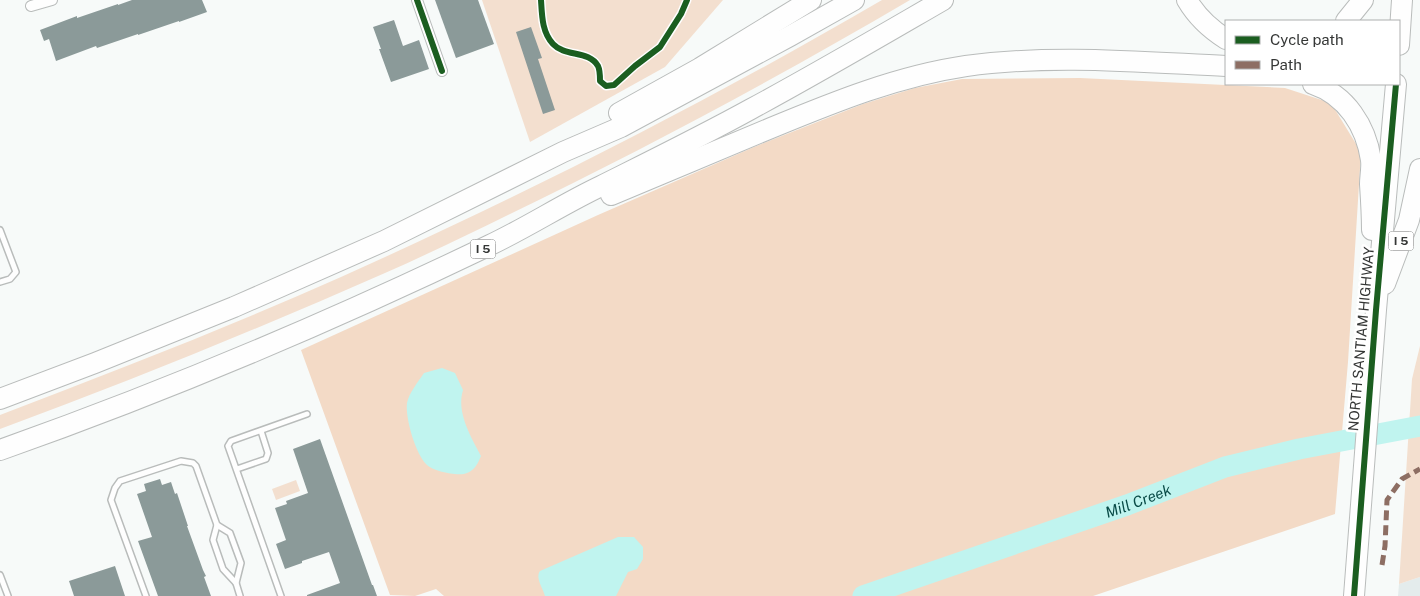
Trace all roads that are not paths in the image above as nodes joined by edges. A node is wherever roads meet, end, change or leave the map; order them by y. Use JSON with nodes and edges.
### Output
{"nodes":[{"id":1,"x":52,"y":0,"type":"edge"},
{"id":2,"x":417,"y":0,"type":"edge"},
{"id":3,"x":811,"y":0,"type":"edge"},
{"id":4,"x":854,"y":0,"type":"edge"},
{"id":5,"x":943,"y":0,"type":"edge"},
{"id":6,"x":1187,"y":0,"type":"edge"},
{"id":7,"x":1363,"y":0,"type":"edge"},
{"id":8,"x":1402,"y":0,"type":"edge"},
{"id":9,"x":31,"y":6,"type":"dead end"},
{"id":10,"x":1347,"y":20,"type":"edge"},
{"id":11,"x":1400,"y":30,"type":"edge"},
{"id":12,"x":1225,"y":38,"type":"edge"},
{"id":13,"x":1066,"y":59,"type":"junction"},
{"id":14,"x":1225,"y":66,"type":"edge"},
{"id":15,"x":442,"y":71,"type":"dead end"},
{"id":16,"x":1225,"y":75,"type":"edge"},
{"id":17,"x":1316,"y":85,"type":"edge"},
{"id":18,"x":1396,"y":85,"type":"edge"},
{"id":19,"x":563,"y":152,"type":"junction"},
{"id":20,"x":1420,"y":169,"type":"edge"},
{"id":21,"x":0,"y":230,"type":"edge"},
{"id":22,"x":493,"y":244,"type":"junction"},
{"id":23,"x":6,"y":248,"type":"junction"},
{"id":24,"x":0,"y":250,"type":"edge"},
{"id":25,"x":0,"y":282,"type":"edge"},
{"id":26,"x":1376,"y":310,"type":"junction"},
{"id":27,"x":0,"y":399,"type":"edge"},
{"id":28,"x":307,"y":414,"type":"dead end"},
{"id":29,"x":261,"y":431,"type":"junction"},
{"id":30,"x":0,"y":450,"type":"edge"},
{"id":31,"x":237,"y":470,"type":"junction"},
{"id":32,"x":217,"y":524,"type":"junction"},
{"id":33,"x":0,"y":575,"type":"edge"},
{"id":34,"x":236,"y":583,"type":"junction"},
{"id":35,"x":8,"y":596,"type":"edge"},
{"id":36,"x":146,"y":596,"type":"edge"},
{"id":37,"x":240,"y":596,"type":"edge"},
{"id":38,"x":281,"y":596,"type":"edge"},
{"id":39,"x":1354,"y":596,"type":"edge"}],
"edges":[{"from":1,"to":9,"type":"street"},
{"from":2,"to":15,"type":"street"},
{"from":3,"to":19,"type":"highway"},
{"from":4,"to":19,"type":"highway"},
{"from":5,"to":22,"type":"highway","number":"I 5"},
{"from":6,"to":12,"type":"highway"},
{"from":7,"to":10,"type":"highway"},
{"from":8,"to":11,"type":"highway"},
{"from":13,"to":14,"type":"highway"},
{"from":13,"to":16,"type":"highway"},
{"from":13,"to":22,"type":"highway"},
{"from":17,"to":26,"type":"highway"},
{"from":18,"to":26,"type":"highway","name":"NORTH SANTIAM HIGHWAY"},
{"from":19,"to":27,"type":"highway"},
{"from":20,"to":26,"type":"highway","number":"I 5"},
{"from":21,"to":23,"type":"lane"},
{"from":22,"to":30,"type":"highway","number":"I 5"},
{"from":23,"to":24,"type":"lane"},
{"from":23,"to":25,"type":"lane"},
{"from":26,"to":39,"type":"highway","name":"NORTH SANTIAM HIGHWAY"},
{"from":28,"to":29,"type":"lane"},
{"from":29,"to":31,"type":"lane"},
{"from":29,"to":31,"type":"lane"},
{"from":31,"to":38,"type":"lane"},
{"from":32,"to":34,"type":"lane"},
{"from":32,"to":34,"type":"lane"},
{"from":32,"to":36,"type":"lane"},
{"from":33,"to":35,"type":"lane"},
{"from":34,"to":37,"type":"lane"}]}
